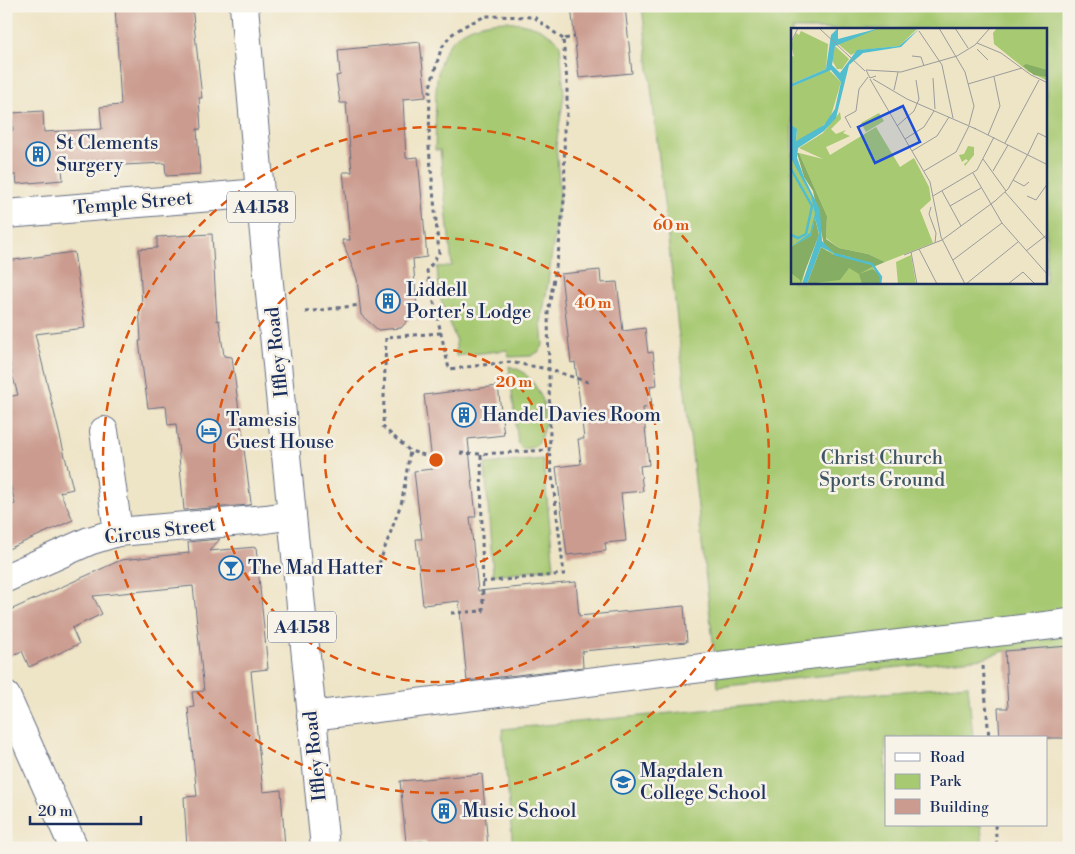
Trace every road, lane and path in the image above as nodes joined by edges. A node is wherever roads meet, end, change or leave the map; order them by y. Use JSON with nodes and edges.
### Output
{"nodes":[{"id":1,"x":244,"y":6,"type":"edge"},
{"id":2,"x":574,"y":37,"type":"dead end"},
{"id":3,"x":563,"y":39,"type":"junction"},
{"id":4,"x":260,"y":193,"type":"junction"},
{"id":5,"x":6,"y":214,"type":"edge"},
{"id":6,"x":433,"y":296,"type":"junction"},
{"id":7,"x":416,"y":297,"type":"dead end"},
{"id":8,"x":360,"y":305,"type":"dead end"},
{"id":9,"x":302,"y":313,"type":"dead end"},
{"id":10,"x":441,"y":333,"type":"junction"},
{"id":11,"x":548,"y":369,"type":"junction"},
{"id":12,"x":591,"y":383,"type":"dead end"},
{"id":13,"x":104,"y":431,"type":"dead end"},
{"id":14,"x":549,"y":450,"type":"junction"},
{"id":15,"x":410,"y":451,"type":"junction"},
{"id":16,"x":460,"y":453,"type":"dead end"},
{"id":17,"x":482,"y":454,"type":"junction"},
{"id":18,"x":432,"y":457,"type":"dead end"},
{"id":19,"x":292,"y":515,"type":"junction"},
{"id":20,"x":118,"y":532,"type":"junction"},
{"id":21,"x":379,"y":564,"type":"dead end"},
{"id":22,"x":6,"y":578,"type":"edge"},
{"id":23,"x":482,"y":582,"type":"junction"},
{"id":24,"x":451,"y":613,"type":"dead end"},
{"id":25,"x":1069,"y":623,"type":"edge"},
{"id":26,"x":979,"y":634,"type":"junction"},
{"id":27,"x":6,"y":696,"type":"edge"},
{"id":28,"x":311,"y":716,"type":"junction"},
{"id":29,"x":989,"y":736,"type":"edge"},
{"id":30,"x":995,"y":826,"type":"edge"},
{"id":31,"x":74,"y":848,"type":"edge"},
{"id":32,"x":325,"y":848,"type":"edge"},
{"id":33,"x":997,"y":848,"type":"edge"}],
"edges":[{"from":1,"to":4,"type":"main road","name":"Iffley Road","number":"A4158"},
{"from":2,"to":3,"type":"path"},
{"from":3,"to":6,"type":"path"},
{"from":3,"to":11,"type":"path"},
{"from":4,"to":5,"type":"main road","name":"Temple Street"},
{"from":4,"to":19,"type":"main road","name":"Iffley Road","number":"A4158"},
{"from":6,"to":7,"type":"path"},
{"from":6,"to":10,"type":"path"},
{"from":8,"to":9,"type":"path"},
{"from":10,"to":11,"type":"path"},
{"from":10,"to":15,"type":"path"},
{"from":11,"to":12,"type":"path"},
{"from":11,"to":14,"type":"path"},
{"from":13,"to":20,"type":"main road"},
{"from":14,"to":17,"type":"path"},
{"from":14,"to":23,"type":"path"},
{"from":15,"to":18,"type":"path"},
{"from":15,"to":21,"type":"path"},
{"from":16,"to":17,"type":"path"},
{"from":17,"to":23,"type":"path"},
{"from":19,"to":20,"type":"main road","name":"Circus Street"},
{"from":19,"to":28,"type":"main road","name":"Iffley Road","number":"A4158"},
{"from":20,"to":22,"type":"main road","name":"Circus Street"},
{"from":23,"to":24,"type":"path"},
{"from":25,"to":26,"type":"main road"},
{"from":26,"to":28,"type":"main road"},
{"from":26,"to":29,"type":"path"},
{"from":27,"to":31,"type":"main road"},
{"from":28,"to":32,"type":"main road","name":"Iffley Road","number":"A4158"},
{"from":30,"to":33,"type":"path"}]}
